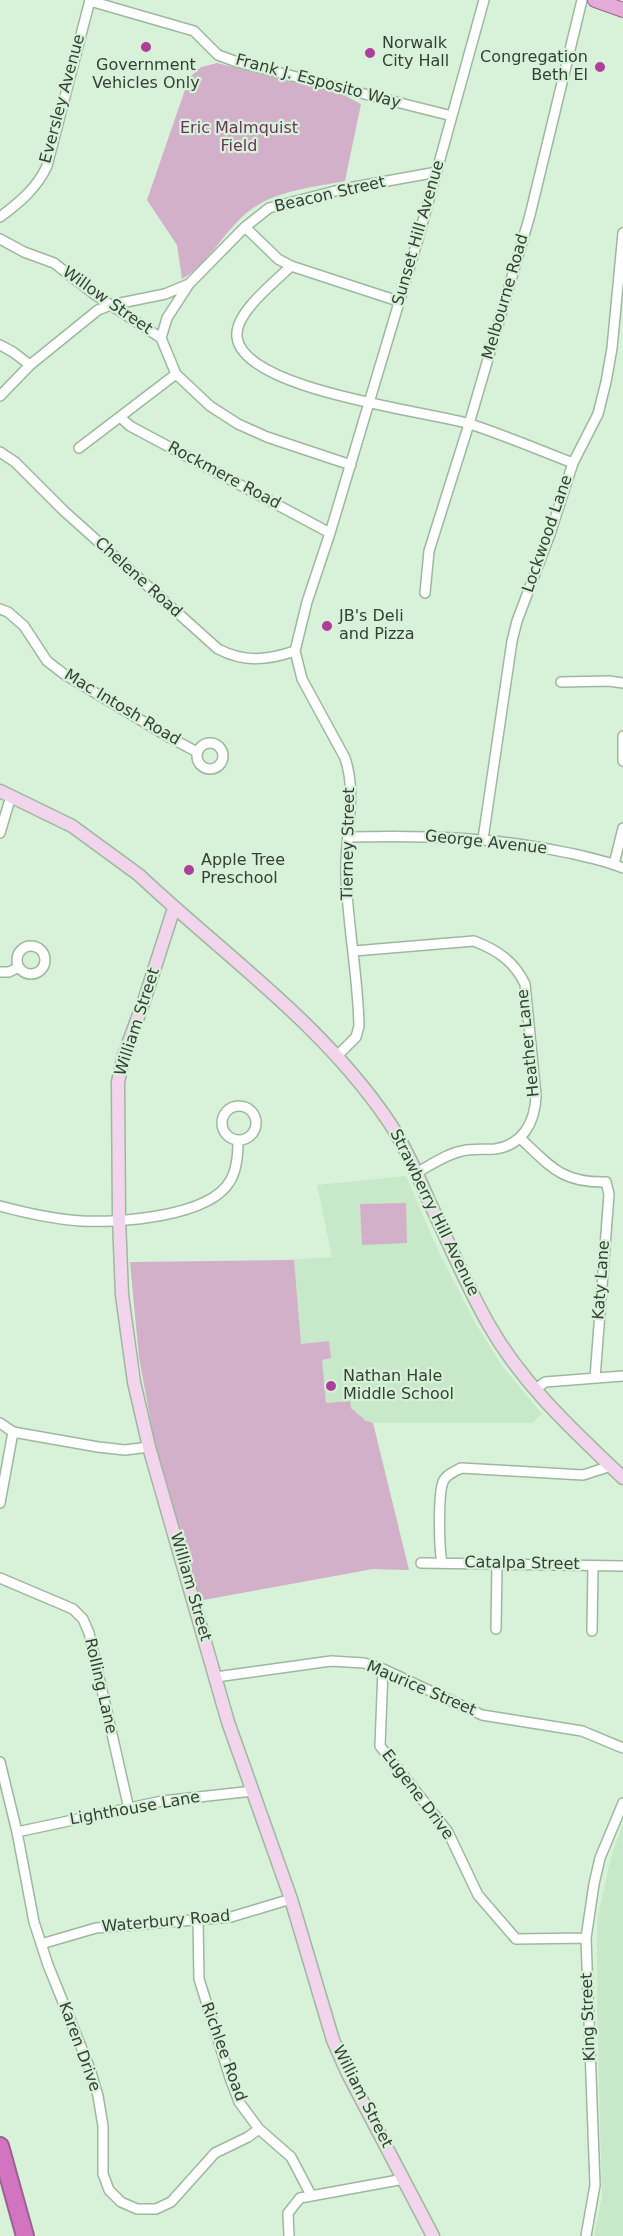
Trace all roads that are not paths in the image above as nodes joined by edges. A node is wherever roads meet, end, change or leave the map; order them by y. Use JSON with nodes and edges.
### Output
{"nodes":[{"id":1,"x":484,"y":0,"type":"edge"},
{"id":2,"x":582,"y":0,"type":"edge"},
{"id":3,"x":595,"y":0,"type":"edge"},
{"id":4,"x":90,"y":1,"type":"edge"},
{"id":5,"x":623,"y":10,"type":"edge"},
{"id":6,"x":452,"y":116,"type":"junction"},
{"id":7,"x":437,"y":172,"type":"junction"},
{"id":8,"x":0,"y":217,"type":"edge"},
{"id":9,"x":245,"y":227,"type":"junction"},
{"id":10,"x":623,"y":233,"type":"edge"},
{"id":11,"x":0,"y":239,"type":"edge"},
{"id":12,"x":291,"y":266,"type":"junction"},
{"id":13,"x":189,"y":284,"type":"junction"},
{"id":14,"x":398,"y":301,"type":"junction"},
{"id":15,"x":111,"y":305,"type":"junction"},
{"id":16,"x":161,"y":338,"type":"junction"},
{"id":17,"x":0,"y":345,"type":"edge"},
{"id":18,"x":30,"y":365,"type":"junction"},
{"id":19,"x":176,"y":374,"type":"junction"},
{"id":20,"x":0,"y":396,"type":"edge"},
{"id":21,"x":369,"y":403,"type":"junction"},
{"id":22,"x":120,"y":417,"type":"junction"},
{"id":23,"x":469,"y":424,"type":"junction"},
{"id":24,"x":79,"y":448,"type":"dead end"},
{"id":25,"x":0,"y":452,"type":"edge"},
{"id":26,"x":573,"y":463,"type":"junction"},
{"id":27,"x":351,"y":465,"type":"junction"},
{"id":28,"x":330,"y":533,"type":"junction"},
{"id":29,"x":424,"y":593,"type":"dead end"},
{"id":30,"x":0,"y":609,"type":"edge"},
{"id":31,"x":296,"y":651,"type":"junction"},
{"id":32,"x":561,"y":682,"type":"dead end"},
{"id":33,"x":623,"y":683,"type":"edge"},
{"id":34,"x":623,"y":736,"type":"edge"},
{"id":35,"x":197,"y":752,"type":"dead end"},
{"id":36,"x":623,"y":761,"type":"edge"},
{"id":37,"x":5,"y":794,"type":"edge"},
{"id":38,"x":623,"y":828,"type":"edge"},
{"id":39,"x":0,"y":833,"type":"edge"},
{"id":40,"x":348,"y":837,"type":"junction"},
{"id":41,"x":483,"y":839,"type":"junction"},
{"id":42,"x":619,"y":866,"type":"edge"},
{"id":43,"x":174,"y":908,"type":"junction"},
{"id":44,"x":354,"y":951,"type":"junction"},
{"id":45,"x":20,"y":967,"type":"dead end"},
{"id":46,"x":0,"y":972,"type":"edge"},
{"id":47,"x":338,"y":1056,"type":"junction"},
{"id":48,"x":520,"y":1138,"type":"junction"},
{"id":49,"x":238,"y":1141,"type":"dead end"},
{"id":50,"x":416,"y":1173,"type":"junction"},
{"id":51,"x":0,"y":1206,"type":"edge"},
{"id":52,"x":119,"y":1219,"type":"junction"},
{"id":53,"x":623,"y":1376,"type":"edge"},
{"id":54,"x":595,"y":1378,"type":"junction"},
{"id":55,"x":536,"y":1389,"type":"junction"},
{"id":56,"x":0,"y":1423,"type":"edge"},
{"id":57,"x":13,"y":1432,"type":"junction"},
{"id":58,"x":148,"y":1447,"type":"junction"},
{"id":59,"x":611,"y":1467,"type":"junction"},
{"id":60,"x":623,"y":1478,"type":"edge"},
{"id":61,"x":0,"y":1503,"type":"edge"},
{"id":62,"x":442,"y":1562,"type":"junction"},
{"id":63,"x":420,"y":1563,"type":"dead end"},
{"id":64,"x":497,"y":1564,"type":"junction"},
{"id":65,"x":593,"y":1566,"type":"junction"},
{"id":66,"x":623,"y":1566,"type":"edge"},
{"id":67,"x":0,"y":1578,"type":"edge"},
{"id":68,"x":496,"y":1629,"type":"dead end"},
{"id":69,"x":592,"y":1630,"type":"dead end"},
{"id":70,"x":383,"y":1669,"type":"junction"},
{"id":71,"x":216,"y":1677,"type":"junction"},
{"id":72,"x":623,"y":1748,"type":"edge"},
{"id":73,"x":0,"y":1761,"type":"edge"},
{"id":74,"x":254,"y":1791,"type":"junction"},
{"id":75,"x":623,"y":1803,"type":"edge"},
{"id":76,"x":129,"y":1809,"type":"junction"},
{"id":77,"x":17,"y":1832,"type":"junction"},
{"id":78,"x":291,"y":1899,"type":"junction"},
{"id":79,"x":198,"y":1920,"type":"junction"},
{"id":80,"x":586,"y":1938,"type":"junction"},
{"id":81,"x":40,"y":1944,"type":"junction"},
{"id":82,"x":259,"y":2129,"type":"junction"},
{"id":83,"x":0,"y":2146,"type":"edge"},
{"id":84,"x":404,"y":2179,"type":"junction"},
{"id":85,"x":311,"y":2195,"type":"junction"},
{"id":86,"x":25,"y":2236,"type":"edge"},
{"id":87,"x":289,"y":2236,"type":"edge"},
{"id":88,"x":433,"y":2236,"type":"edge"},
{"id":89,"x":586,"y":2236,"type":"edge"}],
"edges":[{"from":1,"to":6,"type":"street","name":"Sunset Hill Avenue"},
{"from":2,"to":23,"type":"street","name":"Melbourne Road"},
{"from":3,"to":5,"type":"main road"},
{"from":4,"to":6,"type":"street","name":"Frank J. Esposito Way"},
{"from":4,"to":8,"type":"street","name":"Eversley Avenue"},
{"from":6,"to":7,"type":"street","name":"Sunset Hill Avenue"},
{"from":7,"to":9,"type":"street","name":"Beacon Street"},
{"from":7,"to":14,"type":"street","name":"Sunset Hill Avenue"},
{"from":9,"to":12,"type":"street"},
{"from":9,"to":13,"type":"street","name":"Beacon Street"},
{"from":10,"to":26,"type":"street","name":"Lockwood Lane"},
{"from":11,"to":15,"type":"street","name":"Willow Street"},
{"from":12,"to":14,"type":"street"},
{"from":12,"to":21,"type":"street"},
{"from":13,"to":15,"type":"street","name":"Beacon Street"},
{"from":13,"to":16,"type":"street"},
{"from":14,"to":21,"type":"street","name":"Sunset Hill Avenue"},
{"from":15,"to":16,"type":"street","name":"Willow Street"},
{"from":15,"to":18,"type":"street","name":"Beacon Street"},
{"from":16,"to":19,"type":"street","name":"Willow Street"},
{"from":17,"to":18,"type":"street"},
{"from":18,"to":20,"type":"street","name":"Beacon Street"},
{"from":19,"to":22,"type":"street"},
{"from":19,"to":27,"type":"street","name":"Willow Street"},
{"from":21,"to":23,"type":"street"},
{"from":21,"to":27,"type":"street","name":"Sunset Hill Avenue"},
{"from":22,"to":24,"type":"street"},
{"from":22,"to":28,"type":"street","name":"Rockmere Road"},
{"from":23,"to":26,"type":"street"},
{"from":23,"to":29,"type":"street","name":"Melbourne Road"},
{"from":25,"to":31,"type":"street","name":"Chelene Road"},
{"from":26,"to":41,"type":"street","name":"Lockwood Lane"},
{"from":27,"to":28,"type":"street","name":"Tierney Street"},
{"from":28,"to":31,"type":"street","name":"Tierney Street"},
{"from":30,"to":35,"type":"street","name":"Mac Intosh Road"},
{"from":31,"to":40,"type":"street","name":"Tierney Street"},
{"from":32,"to":33,"type":"street"},
{"from":34,"to":36,"type":"street"},
{"from":37,"to":39,"type":"street"},
{"from":37,"to":43,"type":"street","name":"Strawberry Hill Avenue"},
{"from":38,"to":42,"type":"street"},
{"from":40,"to":41,"type":"street","name":"George Avenue"},
{"from":40,"to":44,"type":"street","name":"Tierney Street"},
{"from":41,"to":42,"type":"street","name":"George Avenue"},
{"from":43,"to":47,"type":"street","name":"Strawberry Hill Avenue"},
{"from":43,"to":52,"type":"street","name":"William Street"},
{"from":44,"to":47,"type":"street","name":"Tierney Street"},
{"from":44,"to":48,"type":"street","name":"Heather Lane"},
{"from":45,"to":46,"type":"street"},
{"from":47,"to":50,"type":"street","name":"Strawberry Hill Avenue"},
{"from":48,"to":50,"type":"street"},
{"from":48,"to":54,"type":"street","name":"Katy Lane"},
{"from":49,"to":52,"type":"street"},
{"from":50,"to":55,"type":"street","name":"Strawberry Hill Avenue"},
{"from":51,"to":52,"type":"street"},
{"from":52,"to":58,"type":"street","name":"William Street"},
{"from":53,"to":54,"type":"street"},
{"from":54,"to":55,"type":"street"},
{"from":55,"to":59,"type":"street","name":"Strawberry Hill Avenue"},
{"from":56,"to":57,"type":"street"},
{"from":57,"to":58,"type":"street"},
{"from":57,"to":61,"type":"street"},
{"from":58,"to":71,"type":"street","name":"William Street"},
{"from":59,"to":60,"type":"street","name":"Strawberry Hill Avenue"},
{"from":59,"to":62,"type":"street"},
{"from":62,"to":63,"type":"street","name":"Catalpa Street"},
{"from":62,"to":64,"type":"street","name":"Catalpa Street"},
{"from":64,"to":65,"type":"street","name":"Catalpa Street"},
{"from":64,"to":68,"type":"street"},
{"from":65,"to":66,"type":"street","name":"Catalpa Street"},
{"from":65,"to":69,"type":"street"},
{"from":67,"to":76,"type":"street","name":"Rolling Lane"},
{"from":70,"to":71,"type":"street","name":"Maurice Street"},
{"from":70,"to":72,"type":"street","name":"Maurice Street"},
{"from":70,"to":80,"type":"street","name":"Eugene Drive"},
{"from":71,"to":74,"type":"street","name":"William Street"},
{"from":73,"to":77,"type":"street","name":"Karen Drive"},
{"from":74,"to":76,"type":"street","name":"Lighthouse Lane"},
{"from":74,"to":78,"type":"street","name":"William Street"},
{"from":75,"to":80,"type":"street","name":"King Street"},
{"from":76,"to":77,"type":"street","name":"Lighthouse Lane"},
{"from":77,"to":81,"type":"street","name":"Karen Drive"},
{"from":78,"to":79,"type":"street","name":"Waterbury Road"},
{"from":78,"to":84,"type":"street","name":"William Street"},
{"from":79,"to":81,"type":"street","name":"Waterbury Road"},
{"from":79,"to":82,"type":"street","name":"Richlee Road"},
{"from":80,"to":89,"type":"street","name":"King Street"},
{"from":81,"to":82,"type":"street","name":"Karen Drive"},
{"from":82,"to":85,"type":"street","name":"Richlee Road"},
{"from":83,"to":86,"type":"highway"},
{"from":84,"to":85,"type":"street"},
{"from":84,"to":88,"type":"street","name":"William Street"},
{"from":85,"to":87,"type":"street"}]}
